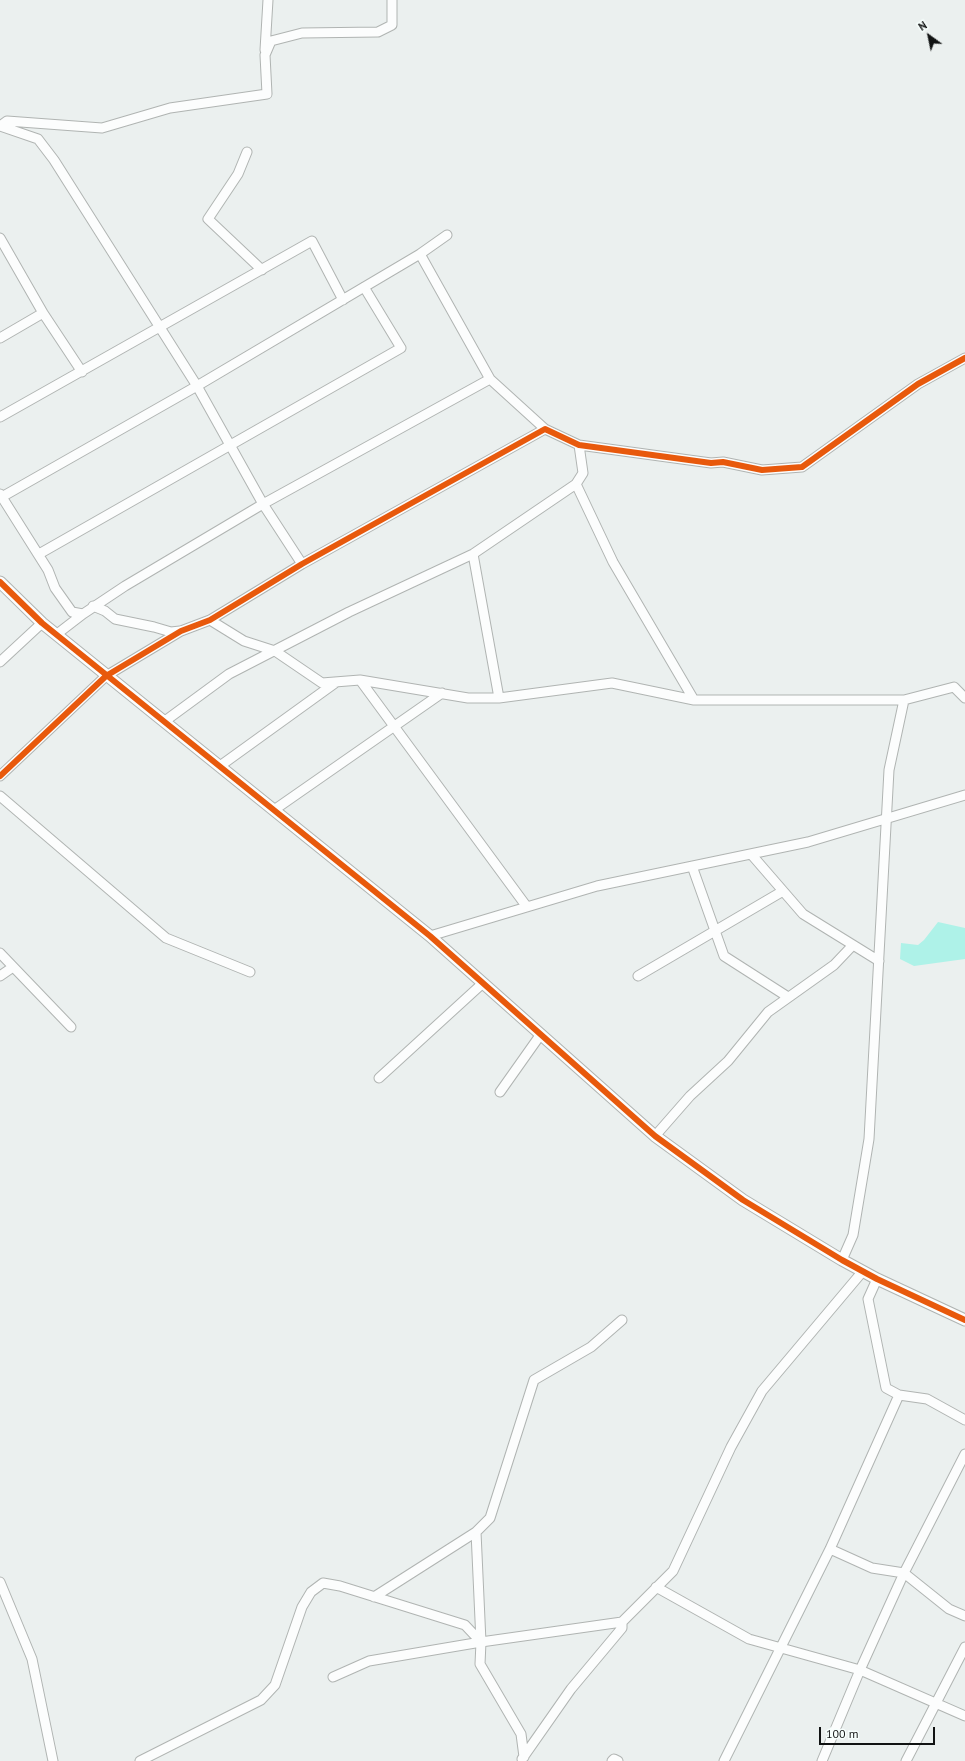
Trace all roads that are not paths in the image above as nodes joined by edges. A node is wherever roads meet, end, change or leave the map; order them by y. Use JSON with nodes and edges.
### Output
{"nodes":[{"id":1,"x":268,"y":0,"type":"edge"},
{"id":2,"x":392,"y":0,"type":"edge"},
{"id":3,"x":265,"y":55,"type":"junction"},
{"id":4,"x":0,"y":126,"type":"edge"},
{"id":5,"x":247,"y":152,"type":"dead end"},
{"id":6,"x":447,"y":235,"type":"dead end"},
{"id":7,"x":0,"y":238,"type":"edge"},
{"id":8,"x":3,"y":250,"type":"edge"},
{"id":9,"x":420,"y":254,"type":"junction"},
{"id":10,"x":262,"y":270,"type":"junction"},
{"id":11,"x":364,"y":287,"type":"junction"},
{"id":12,"x":343,"y":300,"type":"junction"},
{"id":13,"x":43,"y":313,"type":"junction"},
{"id":14,"x":160,"y":328,"type":"junction"},
{"id":15,"x":0,"y":338,"type":"edge"},
{"id":16,"x":965,"y":358,"type":"edge"},
{"id":17,"x":82,"y":372,"type":"junction"},
{"id":18,"x":490,"y":379,"type":"junction"},
{"id":19,"x":197,"y":386,"type":"junction"},
{"id":20,"x":0,"y":417,"type":"edge"},
{"id":21,"x":545,"y":429,"type":"junction"},
{"id":22,"x":579,"y":445,"type":"junction"},
{"id":23,"x":229,"y":446,"type":"junction"},
{"id":24,"x":576,"y":484,"type":"junction"},
{"id":25,"x":1,"y":496,"type":"edge"},
{"id":26,"x":263,"y":504,"type":"junction"},
{"id":27,"x":39,"y":554,"type":"junction"},
{"id":28,"x":473,"y":554,"type":"junction"},
{"id":29,"x":302,"y":564,"type":"junction"},
{"id":30,"x":0,"y":582,"type":"edge"},
{"id":31,"x":93,"y":606,"type":"junction"},
{"id":32,"x":83,"y":614,"type":"junction"},
{"id":33,"x":210,"y":620,"type":"junction"},
{"id":34,"x":42,"y":623,"type":"junction"},
{"id":35,"x":181,"y":631,"type":"junction"},
{"id":36,"x":57,"y":634,"type":"junction"},
{"id":37,"x":275,"y":651,"type":"junction"},
{"id":38,"x":0,"y":662,"type":"edge"},
{"id":39,"x":106,"y":676,"type":"junction"},
{"id":40,"x":360,"y":680,"type":"junction"},
{"id":41,"x":336,"y":682,"type":"junction"},
{"id":42,"x":442,"y":693,"type":"junction"},
{"id":43,"x":499,"y":698,"type":"junction"},
{"id":44,"x":965,"y":698,"type":"edge"},
{"id":45,"x":694,"y":700,"type":"junction"},
{"id":46,"x":904,"y":700,"type":"junction"},
{"id":47,"x":165,"y":721,"type":"junction"},
{"id":48,"x":395,"y":727,"type":"junction"},
{"id":49,"x":220,"y":766,"type":"junction"},
{"id":50,"x":0,"y":776,"type":"edge"},
{"id":51,"x":965,"y":794,"type":"edge"},
{"id":52,"x":0,"y":796,"type":"edge"},
{"id":53,"x":274,"y":810,"type":"junction"},
{"id":54,"x":886,"y":818,"type":"junction"},
{"id":55,"x":751,"y":854,"type":"junction"},
{"id":56,"x":692,"y":866,"type":"junction"},
{"id":57,"x":783,"y":891,"type":"junction"},
{"id":58,"x":527,"y":907,"type":"junction"},
{"id":59,"x":715,"y":930,"type":"junction"},
{"id":60,"x":430,"y":936,"type":"junction"},
{"id":61,"x":853,"y":945,"type":"junction"},
{"id":62,"x":0,"y":953,"type":"edge"},
{"id":63,"x":879,"y":961,"type":"junction"},
{"id":64,"x":14,"y":967,"type":"junction"},
{"id":65,"x":250,"y":972,"type":"dead end"},
{"id":66,"x":0,"y":976,"type":"edge"},
{"id":67,"x":638,"y":976,"type":"dead end"},
{"id":68,"x":483,"y":983,"type":"junction"},
{"id":69,"x":788,"y":997,"type":"junction"},
{"id":70,"x":71,"y":1027,"type":"dead end"},
{"id":71,"x":541,"y":1034,"type":"junction"},
{"id":72,"x":379,"y":1078,"type":"dead end"},
{"id":73,"x":500,"y":1092,"type":"dead end"},
{"id":74,"x":655,"y":1136,"type":"junction"},
{"id":75,"x":842,"y":1260,"type":"junction"},
{"id":76,"x":863,"y":1272,"type":"junction"},
{"id":77,"x":877,"y":1280,"type":"junction"},
{"id":78,"x":622,"y":1320,"type":"dead end"},
{"id":79,"x":965,"y":1320,"type":"edge"},
{"id":80,"x":899,"y":1395,"type":"junction"},
{"id":81,"x":965,"y":1420,"type":"edge"},
{"id":82,"x":965,"y":1454,"type":"edge"},
{"id":83,"x":476,"y":1532,"type":"junction"},
{"id":84,"x":830,"y":1549,"type":"junction"},
{"id":85,"x":904,"y":1573,"type":"junction"},
{"id":86,"x":0,"y":1582,"type":"edge"},
{"id":87,"x":656,"y":1587,"type":"junction"},
{"id":88,"x":374,"y":1597,"type":"junction"},
{"id":89,"x":965,"y":1616,"type":"edge"},
{"id":90,"x":622,"y":1622,"type":"junction"},
{"id":91,"x":481,"y":1642,"type":"junction"},
{"id":92,"x":965,"y":1647,"type":"edge"},
{"id":93,"x":779,"y":1648,"type":"junction"},
{"id":94,"x":860,"y":1670,"type":"junction"},
{"id":95,"x":333,"y":1677,"type":"dead end"},
{"id":96,"x":936,"y":1704,"type":"junction"},
{"id":97,"x":965,"y":1716,"type":"edge"},
{"id":98,"x":522,"y":1759,"type":"edge"},
{"id":99,"x":53,"y":1761,"type":"edge"},
{"id":100,"x":140,"y":1761,"type":"edge"},
{"id":101,"x":612,"y":1761,"type":"edge"},
{"id":102,"x":618,"y":1761,"type":"edge"},
{"id":103,"x":724,"y":1761,"type":"edge"},
{"id":104,"x":822,"y":1761,"type":"edge"},
{"id":105,"x":906,"y":1761,"type":"edge"}],
"edges":[{"from":1,"to":3,"type":"street"},
{"from":2,"to":3,"type":"street"},
{"from":3,"to":4,"type":"street"},
{"from":4,"to":14,"type":"street"},
{"from":5,"to":10,"type":"street"},
{"from":6,"to":9,"type":"street"},
{"from":7,"to":8,"type":"street"},
{"from":8,"to":13,"type":"street"},
{"from":9,"to":11,"type":"street"},
{"from":9,"to":18,"type":"street"},
{"from":10,"to":12,"type":"street"},
{"from":10,"to":14,"type":"street"},
{"from":11,"to":12,"type":"street"},
{"from":11,"to":23,"type":"street"},
{"from":12,"to":19,"type":"street"},
{"from":13,"to":15,"type":"street"},
{"from":13,"to":17,"type":"street"},
{"from":14,"to":17,"type":"street"},
{"from":14,"to":19,"type":"street"},
{"from":16,"to":22,"type":"street"},
{"from":17,"to":20,"type":"street"},
{"from":18,"to":21,"type":"street"},
{"from":18,"to":26,"type":"street"},
{"from":19,"to":23,"type":"street"},
{"from":19,"to":25,"type":"street"},
{"from":21,"to":22,"type":"street"},
{"from":21,"to":29,"type":"street"},
{"from":22,"to":24,"type":"street"},
{"from":23,"to":26,"type":"street"},
{"from":23,"to":27,"type":"street"},
{"from":24,"to":28,"type":"street"},
{"from":24,"to":45,"type":"street"},
{"from":25,"to":27,"type":"street"},
{"from":26,"to":29,"type":"street"},
{"from":26,"to":31,"type":"street"},
{"from":27,"to":32,"type":"street"},
{"from":28,"to":37,"type":"street"},
{"from":28,"to":43,"type":"street"},
{"from":29,"to":33,"type":"street"},
{"from":30,"to":34,"type":"street"},
{"from":31,"to":32,"type":"street"},
{"from":31,"to":35,"type":"street"},
{"from":32,"to":36,"type":"street"},
{"from":33,"to":35,"type":"street"},
{"from":33,"to":37,"type":"street"},
{"from":34,"to":36,"type":"street"},
{"from":34,"to":38,"type":"street"},
{"from":35,"to":39,"type":"street"},
{"from":36,"to":39,"type":"street"},
{"from":37,"to":41,"type":"street"},
{"from":37,"to":47,"type":"street"},
{"from":39,"to":47,"type":"street"},
{"from":39,"to":50,"type":"street"},
{"from":40,"to":41,"type":"street"},
{"from":40,"to":42,"type":"street"},
{"from":40,"to":48,"type":"street"},
{"from":41,"to":49,"type":"street"},
{"from":42,"to":43,"type":"street"},
{"from":42,"to":48,"type":"street"},
{"from":43,"to":45,"type":"street"},
{"from":44,"to":46,"type":"street"},
{"from":45,"to":46,"type":"street"},
{"from":46,"to":54,"type":"street"},
{"from":47,"to":49,"type":"street"},
{"from":48,"to":53,"type":"street"},
{"from":48,"to":58,"type":"street"},
{"from":49,"to":53,"type":"street"},
{"from":51,"to":54,"type":"street"},
{"from":52,"to":65,"type":"street"},
{"from":53,"to":60,"type":"street"},
{"from":54,"to":55,"type":"street"},
{"from":54,"to":63,"type":"street"},
{"from":55,"to":56,"type":"street"},
{"from":55,"to":57,"type":"street"},
{"from":56,"to":58,"type":"street"},
{"from":56,"to":59,"type":"street"},
{"from":57,"to":59,"type":"street"},
{"from":57,"to":61,"type":"street"},
{"from":58,"to":60,"type":"street"},
{"from":59,"to":67,"type":"street"},
{"from":59,"to":69,"type":"street"},
{"from":60,"to":68,"type":"street"},
{"from":61,"to":63,"type":"street"},
{"from":61,"to":69,"type":"street"},
{"from":62,"to":64,"type":"street"},
{"from":63,"to":75,"type":"street"},
{"from":64,"to":66,"type":"street"},
{"from":64,"to":70,"type":"street"},
{"from":68,"to":71,"type":"street"},
{"from":68,"to":72,"type":"street"},
{"from":69,"to":74,"type":"street"},
{"from":71,"to":73,"type":"street"},
{"from":71,"to":74,"type":"street"},
{"from":74,"to":75,"type":"street"},
{"from":75,"to":76,"type":"street"},
{"from":76,"to":77,"type":"street"},
{"from":76,"to":87,"type":"street"},
{"from":77,"to":79,"type":"street"},
{"from":77,"to":80,"type":"street"},
{"from":78,"to":83,"type":"street"},
{"from":80,"to":81,"type":"street"},
{"from":80,"to":84,"type":"street"},
{"from":82,"to":85,"type":"street"},
{"from":83,"to":88,"type":"street"},
{"from":83,"to":91,"type":"street"},
{"from":84,"to":85,"type":"street"},
{"from":84,"to":93,"type":"street"},
{"from":85,"to":89,"type":"street"},
{"from":85,"to":94,"type":"street"},
{"from":86,"to":99,"type":"street"},
{"from":87,"to":90,"type":"street"},
{"from":87,"to":93,"type":"street"},
{"from":88,"to":91,"type":"street"},
{"from":88,"to":100,"type":"street"},
{"from":90,"to":91,"type":"street"},
{"from":90,"to":98,"type":"street"},
{"from":91,"to":95,"type":"street"},
{"from":91,"to":98,"type":"street"},
{"from":92,"to":96,"type":"street"},
{"from":93,"to":94,"type":"street"},
{"from":93,"to":103,"type":"street"},
{"from":94,"to":96,"type":"street"},
{"from":94,"to":104,"type":"street"},
{"from":96,"to":97,"type":"street"},
{"from":96,"to":105,"type":"street"},
{"from":101,"to":102,"type":"street"}]}
